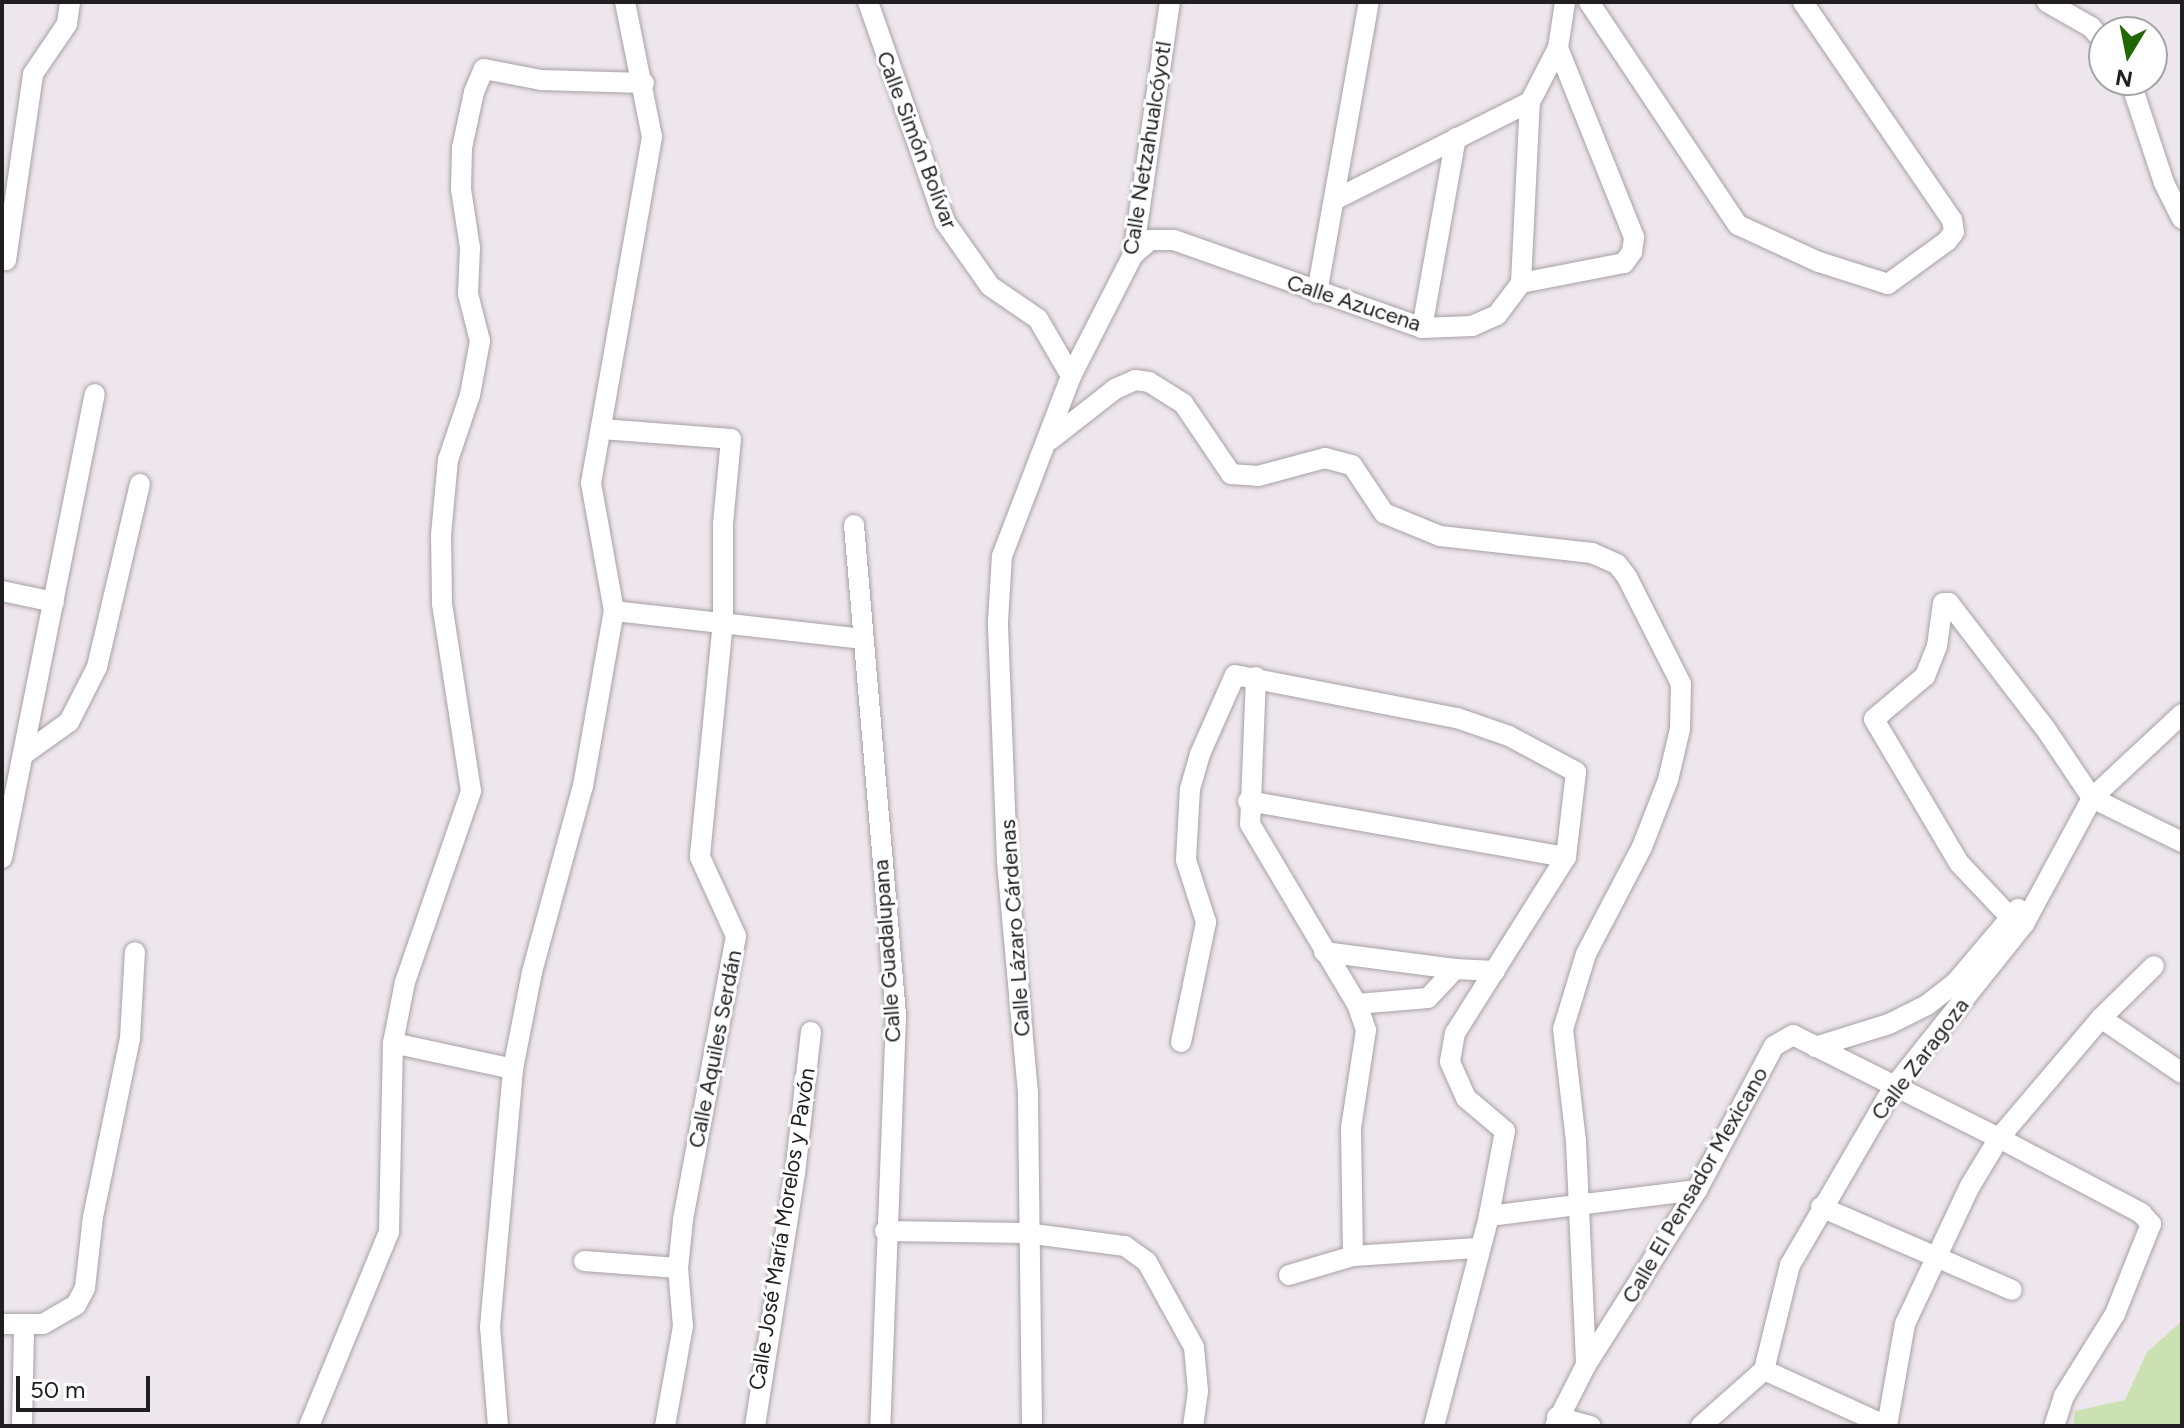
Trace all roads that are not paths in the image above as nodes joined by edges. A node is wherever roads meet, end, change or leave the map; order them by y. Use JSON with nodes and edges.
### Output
{"nodes":[{"id":1,"x":70,"y":2,"type":"edge"},
{"id":2,"x":625,"y":2,"type":"edge"},
{"id":3,"x":868,"y":2,"type":"edge"},
{"id":4,"x":1170,"y":2,"type":"edge"},
{"id":5,"x":1369,"y":2,"type":"edge"},
{"id":6,"x":1565,"y":2,"type":"edge"},
{"id":7,"x":1589,"y":2,"type":"edge"},
{"id":8,"x":1803,"y":2,"type":"edge"},
{"id":9,"x":2047,"y":2,"type":"edge"},
{"id":10,"x":2088,"y":25,"type":"edge"},
{"id":11,"x":1558,"y":48,"type":"junction"},
{"id":12,"x":644,"y":83,"type":"junction"},
{"id":13,"x":2135,"y":96,"type":"edge"},
{"id":14,"x":1530,"y":102,"type":"junction"},
{"id":15,"x":1456,"y":138,"type":"junction"},
{"id":16,"x":1336,"y":199,"type":"junction"},
{"id":17,"x":2182,"y":219,"type":"edge"},
{"id":18,"x":1133,"y":255,"type":"junction"},
{"id":19,"x":4,"y":260,"type":"edge"},
{"id":20,"x":1521,"y":283,"type":"junction"},
{"id":21,"x":1317,"y":293,"type":"junction"},
{"id":22,"x":1422,"y":328,"type":"junction"},
{"id":23,"x":1071,"y":376,"type":"junction"},
{"id":24,"x":95,"y":394,"type":"dead end"},
{"id":25,"x":602,"y":429,"type":"junction"},
{"id":26,"x":1050,"y":440,"type":"junction"},
{"id":27,"x":140,"y":484,"type":"dead end"},
{"id":28,"x":854,"y":525,"type":"dead end"},
{"id":29,"x":2,"y":591,"type":"edge"},
{"id":30,"x":54,"y":602,"type":"junction"},
{"id":31,"x":614,"y":611,"type":"junction"},
{"id":32,"x":723,"y":621,"type":"junction"},
{"id":33,"x":862,"y":639,"type":"junction"},
{"id":34,"x":1256,"y":677,"type":"junction"},
{"id":35,"x":2182,"y":714,"type":"edge"},
{"id":36,"x":23,"y":755,"type":"junction"},
{"id":37,"x":2092,"y":798,"type":"junction"},
{"id":38,"x":1248,"y":801,"type":"junction"},
{"id":39,"x":2182,"y":842,"type":"edge"},
{"id":40,"x":1566,"y":857,"type":"junction"},
{"id":41,"x":2,"y":858,"type":"edge"},
{"id":42,"x":2017,"y":920,"type":"junction"},
{"id":43,"x":135,"y":952,"type":"dead end"},
{"id":44,"x":1324,"y":952,"type":"junction"},
{"id":45,"x":2154,"y":966,"type":"dead end"},
{"id":46,"x":1455,"y":969,"type":"junction"},
{"id":47,"x":1495,"y":971,"type":"junction"},
{"id":48,"x":1357,"y":1004,"type":"junction"},
{"id":49,"x":2101,"y":1018,"type":"junction"},
{"id":50,"x":811,"y":1032,"type":"dead end"},
{"id":51,"x":1181,"y":1042,"type":"dead end"},
{"id":52,"x":393,"y":1043,"type":"junction"},
{"id":53,"x":1815,"y":1047,"type":"junction"},
{"id":54,"x":513,"y":1069,"type":"junction"},
{"id":55,"x":2182,"y":1073,"type":"edge"},
{"id":56,"x":1893,"y":1088,"type":"junction"},
{"id":57,"x":1999,"y":1138,"type":"junction"},
{"id":58,"x":1697,"y":1190,"type":"junction"},
{"id":59,"x":1577,"y":1206,"type":"junction"},
{"id":60,"x":1821,"y":1207,"type":"junction"},
{"id":61,"x":1489,"y":1216,"type":"junction"},
{"id":62,"x":885,"y":1231,"type":"junction"},
{"id":63,"x":1026,"y":1233,"type":"junction"},
{"id":64,"x":1477,"y":1248,"type":"junction"},
{"id":65,"x":1353,"y":1256,"type":"junction"},
{"id":66,"x":1932,"y":1259,"type":"junction"},
{"id":67,"x":584,"y":1261,"type":"dead end"},
{"id":68,"x":678,"y":1268,"type":"junction"},
{"id":69,"x":1289,"y":1275,"type":"dead end"},
{"id":70,"x":2012,"y":1290,"type":"dead end"},
{"id":71,"x":2,"y":1324,"type":"edge"},
{"id":72,"x":24,"y":1328,"type":"junction"},
{"id":73,"x":1586,"y":1365,"type":"junction"},
{"id":74,"x":1764,"y":1370,"type":"junction"},
{"id":75,"x":1556,"y":1422,"type":"edge"},
{"id":76,"x":22,"y":1426,"type":"edge"},
{"id":77,"x":309,"y":1426,"type":"edge"},
{"id":78,"x":498,"y":1426,"type":"edge"},
{"id":79,"x":665,"y":1426,"type":"edge"},
{"id":80,"x":755,"y":1426,"type":"edge"},
{"id":81,"x":880,"y":1426,"type":"edge"},
{"id":82,"x":1032,"y":1426,"type":"edge"},
{"id":83,"x":1193,"y":1426,"type":"edge"},
{"id":84,"x":1434,"y":1426,"type":"edge"},
{"id":85,"x":1591,"y":1426,"type":"edge"},
{"id":86,"x":1701,"y":1426,"type":"edge"},
{"id":87,"x":2054,"y":1426,"type":"edge"}],
"edges":[{"from":1,"to":19,"type":"street"},
{"from":2,"to":12,"type":"street"},
{"from":3,"to":23,"type":"street","name":"Calle Simón Bolívar"},
{"from":4,"to":18,"type":"street","name":"Calle Netzahualcóyotl"},
{"from":5,"to":16,"type":"street"},
{"from":6,"to":11,"type":"street"},
{"from":7,"to":8,"type":"street"},
{"from":9,"to":10,"type":"street"},
{"from":11,"to":14,"type":"street"},
{"from":11,"to":20,"type":"street"},
{"from":12,"to":25,"type":"street"},
{"from":12,"to":52,"type":"street"},
{"from":13,"to":17,"type":"street"},
{"from":14,"to":15,"type":"street"},
{"from":14,"to":20,"type":"street"},
{"from":15,"to":16,"type":"street"},
{"from":15,"to":22,"type":"street"},
{"from":16,"to":21,"type":"street"},
{"from":18,"to":21,"type":"street","name":"Calle Azucena"},
{"from":18,"to":23,"type":"street","name":"Calle Netzahualcóyotl"},
{"from":20,"to":22,"type":"street","name":"Calle Azucena"},
{"from":21,"to":22,"type":"street","name":"Calle Azucena"},
{"from":23,"to":26,"type":"street","name":"Calle Netzahualcóyotl"},
{"from":24,"to":30,"type":"street"},
{"from":25,"to":31,"type":"street"},
{"from":25,"to":32,"type":"street","name":"Calle Aquiles Serdán"},
{"from":26,"to":59,"type":"street"},
{"from":26,"to":63,"type":"street","name":"Calle Lázaro Cárdenas"},
{"from":27,"to":36,"type":"street"},
{"from":28,"to":33,"type":"street","name":"Calle Guadalupana"},
{"from":29,"to":30,"type":"street"},
{"from":30,"to":36,"type":"street"},
{"from":31,"to":32,"type":"street"},
{"from":31,"to":54,"type":"street"},
{"from":32,"to":33,"type":"street"},
{"from":32,"to":68,"type":"street","name":"Calle Aquiles Serdán"},
{"from":33,"to":62,"type":"street","name":"Calle Guadalupana"},
{"from":34,"to":38,"type":"street"},
{"from":34,"to":40,"type":"street"},
{"from":34,"to":51,"type":"street"},
{"from":35,"to":37,"type":"street"},
{"from":36,"to":41,"type":"street"},
{"from":37,"to":39,"type":"street"},
{"from":37,"to":42,"type":"street"},
{"from":37,"to":42,"type":"street"},
{"from":38,"to":40,"type":"street"},
{"from":38,"to":44,"type":"street"},
{"from":40,"to":47,"type":"street"},
{"from":42,"to":53,"type":"street"},
{"from":42,"to":56,"type":"street","name":"Calle Zaragoza"},
{"from":43,"to":72,"type":"street"},
{"from":44,"to":46,"type":"street"},
{"from":44,"to":48,"type":"street"},
{"from":45,"to":49,"type":"street"},
{"from":46,"to":47,"type":"street"},
{"from":46,"to":48,"type":"street"},
{"from":47,"to":61,"type":"street"},
{"from":48,"to":65,"type":"street"},
{"from":49,"to":55,"type":"street"},
{"from":49,"to":57,"type":"street"},
{"from":50,"to":80,"type":"street","name":"Calle José María Morelos y Pavón"},
{"from":52,"to":54,"type":"street"},
{"from":52,"to":77,"type":"street"},
{"from":53,"to":56,"type":"street"},
{"from":53,"to":58,"type":"street","name":"Calle El Pensador Mexicano"},
{"from":54,"to":78,"type":"street"},
{"from":56,"to":57,"type":"street"},
{"from":56,"to":60,"type":"street","name":"Calle Zaragoza"},
{"from":57,"to":66,"type":"street"},
{"from":57,"to":87,"type":"street"},
{"from":58,"to":59,"type":"street"},
{"from":58,"to":73,"type":"street","name":"Calle El Pensador Mexicano"},
{"from":59,"to":61,"type":"street"},
{"from":59,"to":73,"type":"street"},
{"from":60,"to":66,"type":"street"},
{"from":60,"to":74,"type":"street","name":"Calle Zaragoza"},
{"from":61,"to":64,"type":"street"},
{"from":62,"to":63,"type":"street"},
{"from":62,"to":81,"type":"street","name":"Calle Guadalupana"},
{"from":63,"to":82,"type":"street","name":"Calle Lázaro Cárdenas"},
{"from":63,"to":83,"type":"street"},
{"from":64,"to":65,"type":"street"},
{"from":64,"to":84,"type":"street"},
{"from":65,"to":69,"type":"street"},
{"from":66,"to":70,"type":"street"},
{"from":66,"to":74,"type":"street"},
{"from":67,"to":68,"type":"street"},
{"from":68,"to":79,"type":"street","name":"Calle Aquiles Serdán"},
{"from":71,"to":72,"type":"street"},
{"from":72,"to":76,"type":"street"},
{"from":73,"to":75,"type":"street","name":"Calle El Pensador Mexicano"},
{"from":74,"to":86,"type":"street"},
{"from":75,"to":85,"type":"street"}]}
